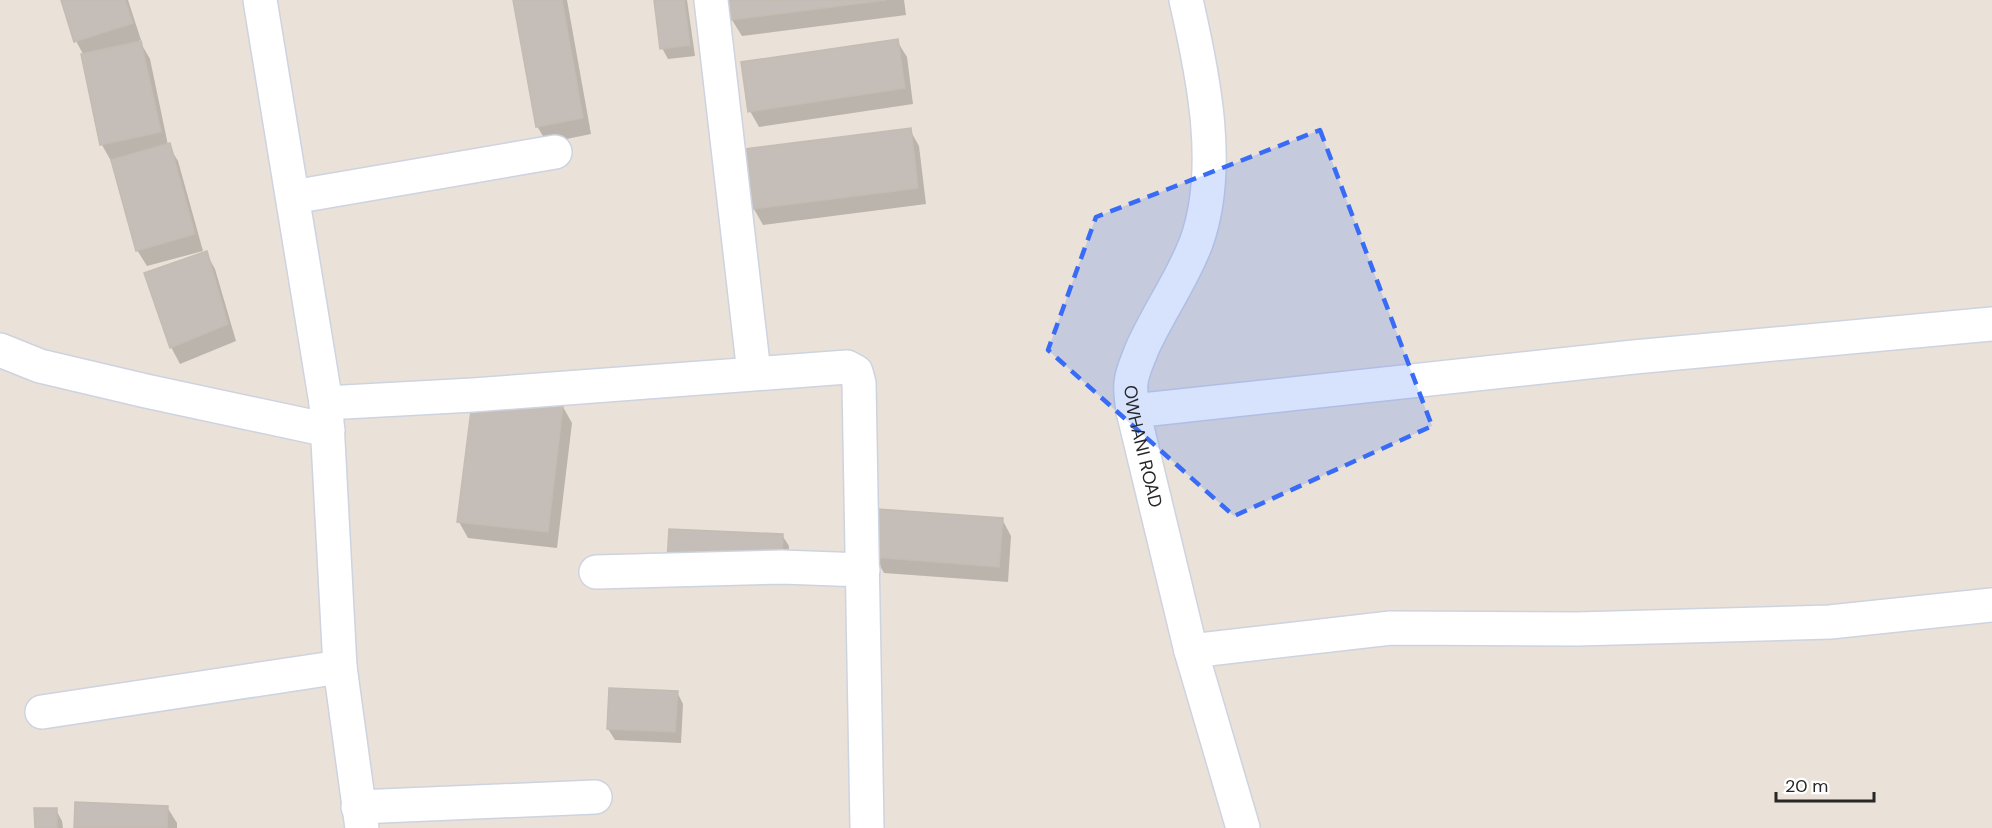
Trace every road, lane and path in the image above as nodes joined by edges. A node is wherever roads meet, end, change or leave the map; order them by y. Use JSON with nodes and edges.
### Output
{"nodes":[{"id":1,"x":260,"y":0,"type":"edge"},
{"id":2,"x":711,"y":0,"type":"edge"},
{"id":3,"x":1186,"y":0,"type":"edge"},
{"id":4,"x":555,"y":152,"type":"dead end"},
{"id":5,"x":293,"y":197,"type":"junction"},
{"id":6,"x":1992,"y":324,"type":"edge"},
{"id":7,"x":0,"y":350,"type":"edge"},
{"id":8,"x":754,"y":373,"type":"junction"},
{"id":9,"x":1133,"y":411,"type":"junction"},
{"id":10,"x":327,"y":416,"type":"junction"},
{"id":11,"x":862,"y":570,"type":"junction"},
{"id":12,"x":596,"y":572,"type":"dead end"},
{"id":13,"x":1992,"y":605,"type":"edge"},
{"id":14,"x":1191,"y":651,"type":"junction"},
{"id":15,"x":339,"y":667,"type":"junction"},
{"id":16,"x":42,"y":712,"type":"dead end"},
{"id":17,"x":596,"y":796,"type":"dead end"},
{"id":18,"x":360,"y":818,"type":"edge"},
{"id":19,"x":867,"y":828,"type":"edge"},
{"id":20,"x":1243,"y":828,"type":"edge"}],
"edges":[{"from":1,"to":5,"type":"street"},
{"from":2,"to":8,"type":"street"},
{"from":3,"to":9,"type":"street","name":"OWHANI ROAD"},
{"from":4,"to":5,"type":"street"},
{"from":5,"to":10,"type":"street"},
{"from":6,"to":9,"type":"street"},
{"from":7,"to":10,"type":"street"},
{"from":8,"to":10,"type":"street"},
{"from":8,"to":11,"type":"street"},
{"from":9,"to":14,"type":"street","name":"OWHANI ROAD"},
{"from":10,"to":15,"type":"street"},
{"from":11,"to":12,"type":"street"},
{"from":11,"to":19,"type":"street"},
{"from":13,"to":14,"type":"street"},
{"from":14,"to":20,"type":"street","name":"OWHANI ROAD"},
{"from":15,"to":16,"type":"street"},
{"from":15,"to":18,"type":"street"},
{"from":17,"to":18,"type":"street"}]}
